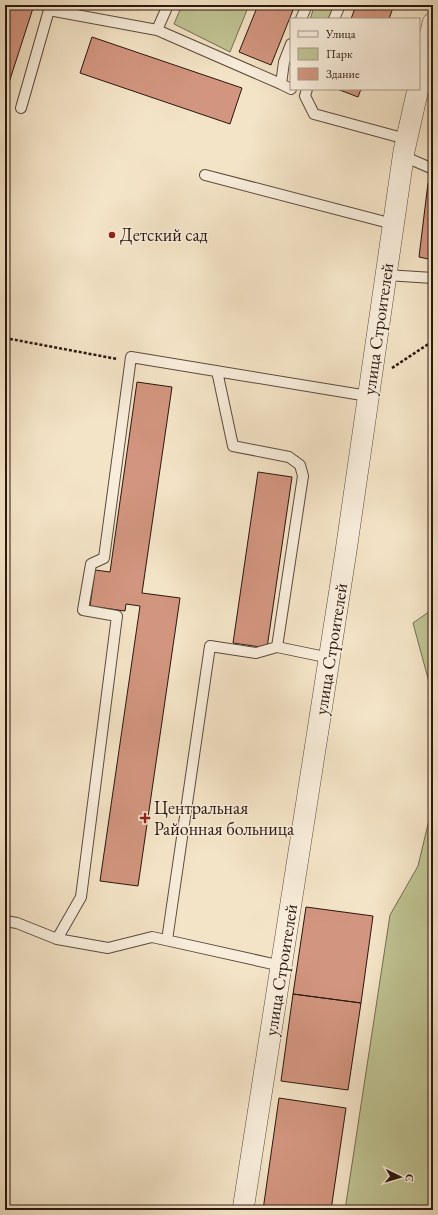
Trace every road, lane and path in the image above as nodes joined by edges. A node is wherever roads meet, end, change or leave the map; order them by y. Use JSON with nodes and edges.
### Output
{"nodes":[{"id":1,"x":168,"y":5,"type":"edge"},
{"id":2,"x":306,"y":5,"type":"edge"},
{"id":3,"x":340,"y":5,"type":"edge"},
{"id":4,"x":50,"y":8,"type":"edge"},
{"id":5,"x":301,"y":18,"type":"edge"},
{"id":6,"x":334,"y":18,"type":"edge"},
{"id":7,"x":433,"y":23,"type":"edge"},
{"id":8,"x":157,"y":30,"type":"junction"},
{"id":9,"x":290,"y":47,"type":"edge"},
{"id":10,"x":420,"y":80,"type":"edge"},
{"id":11,"x":281,"y":84,"type":"junction"},
{"id":12,"x":290,"y":88,"type":"edge"},
{"id":13,"x":295,"y":90,"type":"edge"},
{"id":14,"x":418,"y":90,"type":"edge"},
{"id":15,"x":306,"y":93,"type":"edge"},
{"id":16,"x":20,"y":108,"type":"dead end"},
{"id":17,"x":405,"y":148,"type":"junction"},
{"id":18,"x":433,"y":169,"type":"edge"},
{"id":19,"x":205,"y":175,"type":"dead end"},
{"id":20,"x":393,"y":224,"type":"junction"},
{"id":21,"x":386,"y":275,"type":"junction"},
{"id":22,"x":433,"y":278,"type":"edge"},
{"id":23,"x":5,"y":338,"type":"edge"},
{"id":24,"x":433,"y":342,"type":"edge"},
{"id":25,"x":131,"y":361,"type":"junction"},
{"id":26,"x":217,"y":372,"type":"junction"},
{"id":27,"x":369,"y":390,"type":"junction"},
{"id":28,"x":277,"y":646,"type":"junction"},
{"id":29,"x":330,"y":658,"type":"junction"},
{"id":30,"x":5,"y":921,"type":"edge"},
{"id":31,"x":57,"y":939,"type":"junction"},
{"id":32,"x":167,"y":940,"type":"junction"},
{"id":33,"x":282,"y":966,"type":"junction"},
{"id":34,"x":243,"y":1210,"type":"edge"}],
"edges":[{"from":1,"to":8,"type":"lane"},
{"from":2,"to":5,"type":"lane"},
{"from":3,"to":6,"type":"lane"},
{"from":4,"to":8,"type":"lane"},
{"from":4,"to":16,"type":"lane"},
{"from":7,"to":10,"type":"street"},
{"from":8,"to":11,"type":"lane"},
{"from":9,"to":11,"type":"lane"},
{"from":11,"to":12,"type":"lane"},
{"from":13,"to":15,"type":"lane"},
{"from":14,"to":17,"type":"street","name":"улица Строителей"},
{"from":15,"to":17,"type":"lane"},
{"from":17,"to":18,"type":"lane"},
{"from":17,"to":20,"type":"street","name":"улица Строителей"},
{"from":19,"to":20,"type":"lane"},
{"from":20,"to":21,"type":"street","name":"улица Строителей"},
{"from":21,"to":22,"type":"lane"},
{"from":21,"to":27,"type":"street","name":"улица Строителей"},
{"from":23,"to":25,"type":"path"},
{"from":24,"to":27,"type":"path"},
{"from":25,"to":26,"type":"lane"},
{"from":25,"to":31,"type":"lane"},
{"from":26,"to":27,"type":"lane"},
{"from":26,"to":28,"type":"lane"},
{"from":27,"to":29,"type":"street","name":"улица Строителей"},
{"from":28,"to":29,"type":"lane"},
{"from":28,"to":32,"type":"lane"},
{"from":29,"to":33,"type":"street","name":"улица Строителей"},
{"from":30,"to":31,"type":"lane"},
{"from":31,"to":32,"type":"lane"},
{"from":32,"to":33,"type":"lane"},
{"from":33,"to":34,"type":"street","name":"улица Строителей"}]}
